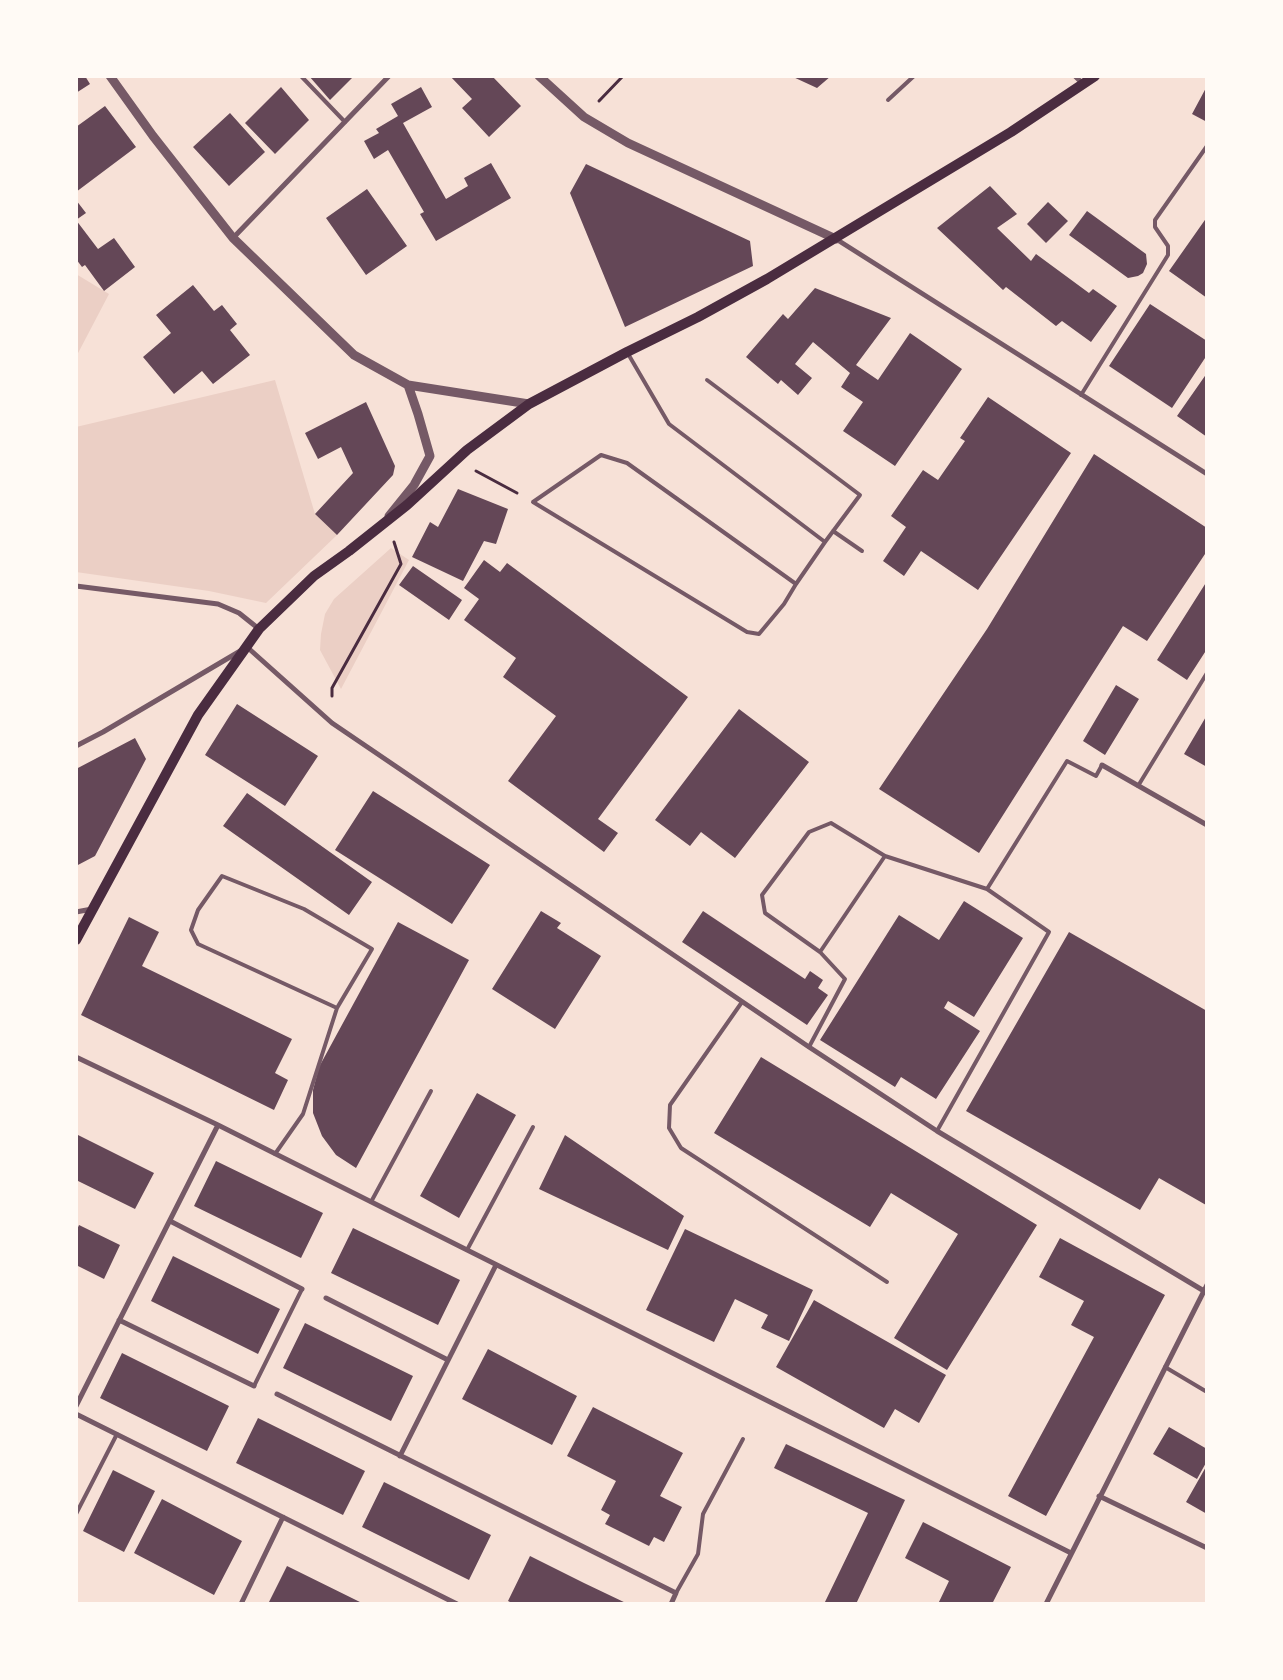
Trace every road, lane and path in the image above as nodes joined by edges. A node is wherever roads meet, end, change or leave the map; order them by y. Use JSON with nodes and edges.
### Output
{"nodes":[{"id":1,"x":110,"y":76,"type":"edge"},
{"id":2,"x":301,"y":76,"type":"edge"},
{"id":3,"x":389,"y":76,"type":"edge"},
{"id":4,"x":539,"y":76,"type":"edge"},
{"id":5,"x":623,"y":76,"type":"edge"},
{"id":6,"x":914,"y":76,"type":"edge"},
{"id":7,"x":1074,"y":76,"type":"edge"},
{"id":8,"x":1095,"y":76,"type":"edge"},
{"id":9,"x":1083,"y":84,"type":"junction"},
{"id":10,"x":888,"y":100,"type":"dead end"},
{"id":11,"x":584,"y":117,"type":"junction"},
{"id":12,"x":345,"y":122,"type":"junction"},
{"id":13,"x":1207,"y":146,"type":"edge"},
{"id":14,"x":233,"y":238,"type":"junction"},
{"id":15,"x":836,"y":238,"type":"junction"},
{"id":16,"x":627,"y":352,"type":"junction"},
{"id":17,"x":707,"y":380,"type":"dead end"},
{"id":18,"x":408,"y":385,"type":"junction"},
{"id":19,"x":1081,"y":395,"type":"junction"},
{"id":20,"x":529,"y":404,"type":"junction"},
{"id":21,"x":455,"y":460,"type":"junction"},
{"id":22,"x":1207,"y":474,"type":"edge"},
{"id":23,"x":533,"y":502,"type":"junction"},
{"id":24,"x":386,"y":520,"type":"junction"},
{"id":25,"x":833,"y":531,"type":"junction"},
{"id":26,"x":825,"y":542,"type":"junction"},
{"id":27,"x":862,"y":551,"type":"dead end"},
{"id":28,"x":796,"y":584,"type":"junction"},
{"id":29,"x":76,"y":586,"type":"edge"},
{"id":30,"x":259,"y":630,"type":"junction"},
{"id":31,"x":247,"y":647,"type":"junction"},
{"id":32,"x":1207,"y":673,"type":"edge"},
{"id":33,"x":332,"y":723,"type":"junction"},
{"id":34,"x":76,"y":746,"type":"edge"},
{"id":35,"x":1102,"y":765,"type":"joint"},
{"id":36,"x":1138,"y":786,"type":"junction"},
{"id":37,"x":1207,"y":825,"type":"edge"},
{"id":38,"x":885,"y":856,"type":"junction"},
{"id":39,"x":987,"y":890,"type":"junction"},
{"id":40,"x":92,"y":909,"type":"junction"},
{"id":41,"x":76,"y":912,"type":"edge"},
{"id":42,"x":76,"y":940,"type":"edge"},
{"id":43,"x":820,"y":952,"type":"junction"},
{"id":44,"x":742,"y":1002,"type":"junction"},
{"id":45,"x":337,"y":1008,"type":"junction"},
{"id":46,"x":810,"y":1047,"type":"junction"},
{"id":47,"x":76,"y":1057,"type":"edge"},
{"id":48,"x":431,"y":1091,"type":"dead end"},
{"id":49,"x":218,"y":1125,"type":"junction"},
{"id":50,"x":533,"y":1127,"type":"dead end"},
{"id":51,"x":937,"y":1131,"type":"junction"},
{"id":52,"x":275,"y":1154,"type":"junction"},
{"id":53,"x":371,"y":1202,"type":"junction"},
{"id":54,"x":170,"y":1221,"type":"junction"},
{"id":55,"x":467,"y":1250,"type":"junction"},
{"id":56,"x":496,"y":1265,"type":"junction"},
{"id":57,"x":887,"y":1282,"type":"dead end"},
{"id":58,"x":1207,"y":1285,"type":"edge"},
{"id":59,"x":302,"y":1289,"type":"joint"},
{"id":60,"x":1205,"y":1291,"type":"edge"},
{"id":61,"x":326,"y":1298,"type":"dead end"},
{"id":62,"x":119,"y":1320,"type":"junction"},
{"id":63,"x":448,"y":1360,"type":"junction"},
{"id":64,"x":1165,"y":1367,"type":"junction"},
{"id":65,"x":254,"y":1386,"type":"joint"},
{"id":66,"x":1207,"y":1392,"type":"edge"},
{"id":67,"x":277,"y":1394,"type":"dead end"},
{"id":68,"x":76,"y":1406,"type":"edge"},
{"id":69,"x":76,"y":1414,"type":"edge"},
{"id":70,"x":117,"y":1434,"type":"junction"},
{"id":71,"x":743,"y":1439,"type":"dead end"},
{"id":72,"x":400,"y":1456,"type":"junction"},
{"id":73,"x":1099,"y":1496,"type":"junction"},
{"id":74,"x":76,"y":1514,"type":"edge"},
{"id":75,"x":283,"y":1517,"type":"junction"},
{"id":76,"x":1207,"y":1548,"type":"edge"},
{"id":77,"x":1071,"y":1553,"type":"junction"},
{"id":78,"x":676,"y":1593,"type":"junction"},
{"id":79,"x":240,"y":1604,"type":"edge"},
{"id":80,"x":457,"y":1604,"type":"edge"},
{"id":81,"x":671,"y":1604,"type":"edge"},
{"id":82,"x":1046,"y":1604,"type":"edge"}],
"edges":[{"from":1,"to":14,"type":"street"},
{"from":2,"to":12,"type":"lane"},
{"from":3,"to":12,"type":"street"},
{"from":4,"to":11,"type":"street"},
{"from":5,"to":11,"type":"path"},
{"from":6,"to":10,"type":"lane"},
{"from":7,"to":9,"type":"street"},
{"from":8,"to":9,"type":"main road"},
{"from":9,"to":15,"type":"main road"},
{"from":11,"to":15,"type":"street"},
{"from":12,"to":14,"type":"street"},
{"from":13,"to":19,"type":"lane"},
{"from":14,"to":18,"type":"street"},
{"from":15,"to":16,"type":"main road"},
{"from":15,"to":19,"type":"street"},
{"from":16,"to":20,"type":"main road"},
{"from":16,"to":26,"type":"lane"},
{"from":17,"to":25,"type":"lane"},
{"from":18,"to":20,"type":"street"},
{"from":18,"to":24,"type":"street"},
{"from":19,"to":22,"type":"street"},
{"from":20,"to":21,"type":"main road"},
{"from":21,"to":23,"type":"path"},
{"from":21,"to":24,"type":"main road"},
{"from":23,"to":28,"type":"lane"},
{"from":23,"to":28,"type":"lane"},
{"from":24,"to":30,"type":"main road"},
{"from":24,"to":33,"type":"path"},
{"from":25,"to":26,"type":"lane"},
{"from":25,"to":27,"type":"lane"},
{"from":26,"to":28,"type":"lane"},
{"from":29,"to":30,"type":"street"},
{"from":30,"to":31,"type":"main road"},
{"from":31,"to":33,"type":"street"},
{"from":31,"to":34,"type":"street"},
{"from":31,"to":40,"type":"main road"},
{"from":32,"to":36,"type":"lane"},
{"from":33,"to":44,"type":"street"},
{"from":35,"to":36,"type":"street"},
{"from":35,"to":39,"type":"lane"},
{"from":36,"to":37,"type":"street"},
{"from":38,"to":39,"type":"lane"},
{"from":38,"to":43,"type":"lane"},
{"from":38,"to":43,"type":"lane"},
{"from":39,"to":51,"type":"lane"},
{"from":40,"to":41,"type":"street"},
{"from":40,"to":42,"type":"main road"},
{"from":43,"to":46,"type":"lane"},
{"from":44,"to":46,"type":"street"},
{"from":44,"to":57,"type":"lane"},
{"from":45,"to":45,"type":"lane"},
{"from":45,"to":52,"type":"lane"},
{"from":46,"to":51,"type":"street"},
{"from":47,"to":49,"type":"street"},
{"from":48,"to":53,"type":"lane"},
{"from":49,"to":52,"type":"street"},
{"from":49,"to":54,"type":"street"},
{"from":50,"to":55,"type":"lane"},
{"from":51,"to":60,"type":"street"},
{"from":52,"to":53,"type":"street"},
{"from":53,"to":55,"type":"street"},
{"from":54,"to":59,"type":"street"},
{"from":54,"to":62,"type":"street"},
{"from":55,"to":56,"type":"street"},
{"from":56,"to":63,"type":"street"},
{"from":56,"to":77,"type":"street"},
{"from":58,"to":60,"type":"street"},
{"from":59,"to":65,"type":"lane"},
{"from":60,"to":64,"type":"street"},
{"from":61,"to":63,"type":"street"},
{"from":62,"to":65,"type":"street"},
{"from":62,"to":68,"type":"street"},
{"from":63,"to":72,"type":"street"},
{"from":64,"to":66,"type":"lane"},
{"from":64,"to":73,"type":"street"},
{"from":67,"to":72,"type":"street"},
{"from":69,"to":70,"type":"street"},
{"from":70,"to":74,"type":"lane"},
{"from":70,"to":75,"type":"street"},
{"from":71,"to":78,"type":"lane"},
{"from":72,"to":78,"type":"street"},
{"from":73,"to":76,"type":"street"},
{"from":73,"to":77,"type":"street"},
{"from":75,"to":79,"type":"street"},
{"from":75,"to":80,"type":"street"},
{"from":77,"to":82,"type":"street"},
{"from":78,"to":81,"type":"street"}]}
